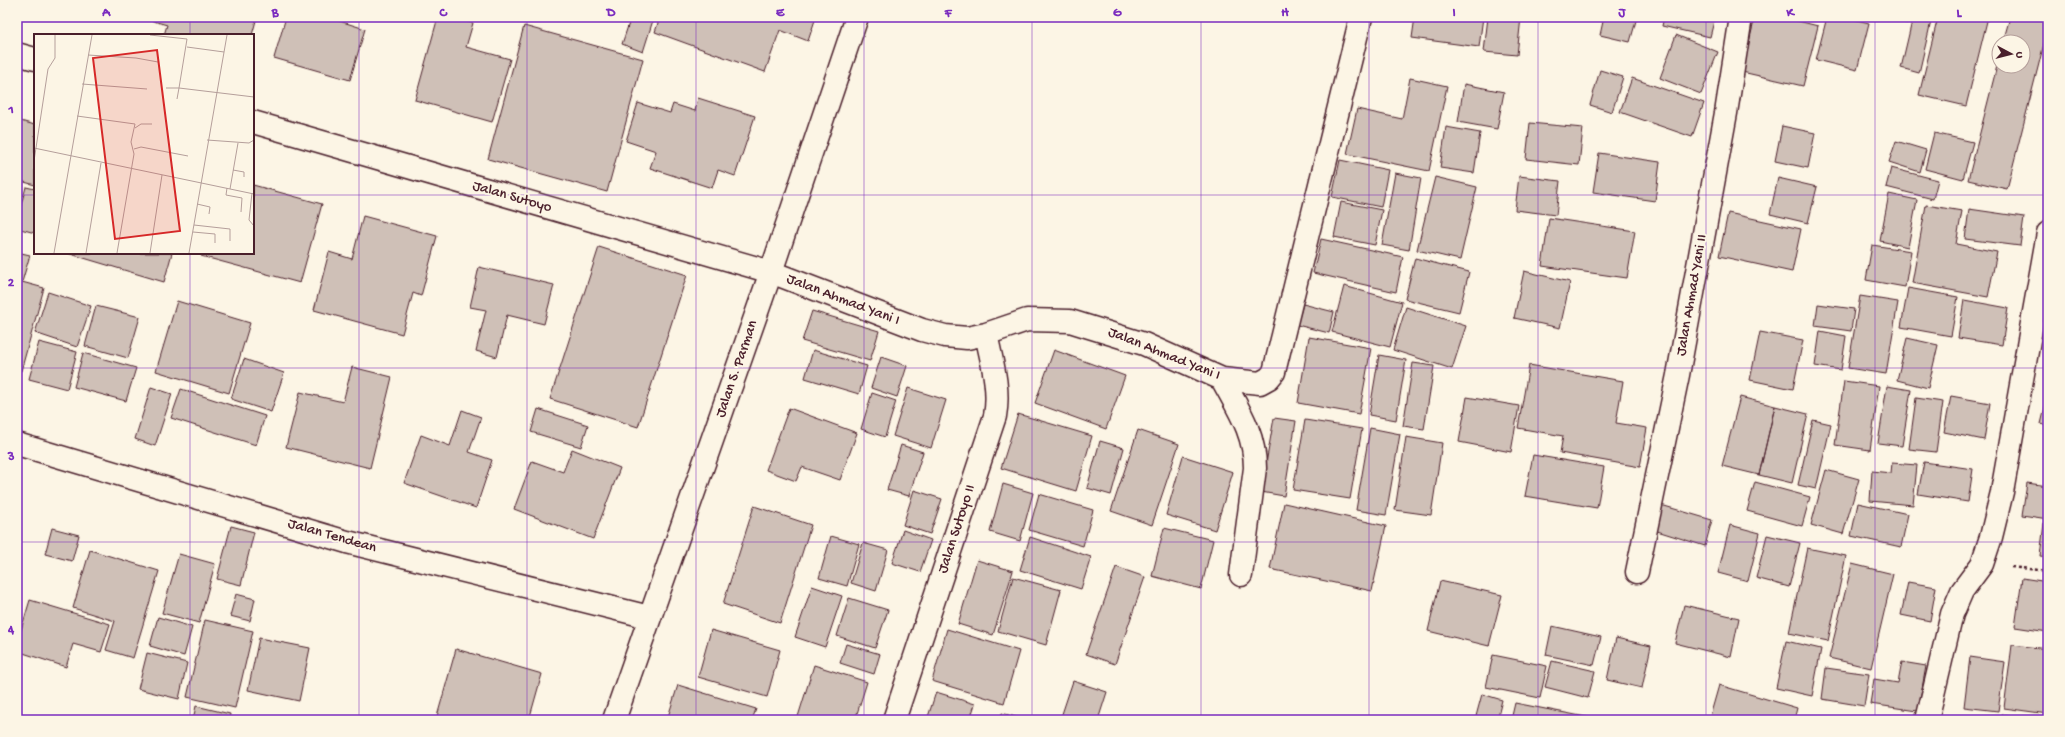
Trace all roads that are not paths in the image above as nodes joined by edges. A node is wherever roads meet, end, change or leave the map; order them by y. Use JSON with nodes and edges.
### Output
{"nodes":[{"id":1,"x":857,"y":17,"type":"edge"},
{"id":2,"x":1361,"y":17,"type":"edge"},
{"id":3,"x":1741,"y":17,"type":"edge"},
{"id":4,"x":17,"y":54,"type":"edge"},
{"id":5,"x":34,"y":59,"type":"edge"},
{"id":6,"x":254,"y":122,"type":"edge"},
{"id":7,"x":2048,"y":233,"type":"edge"},
{"id":8,"x":771,"y":272,"type":"junction"},
{"id":9,"x":986,"y":334,"type":"junction"},
{"id":10,"x":1222,"y":379,"type":"junction"},
{"id":11,"x":17,"y":444,"type":"edge"},
{"id":12,"x":1637,"y":572,"type":"dead end"},
{"id":13,"x":1241,"y":575,"type":"dead end"},
{"id":14,"x":650,"y":617,"type":"junction"},
{"id":15,"x":614,"y":720,"type":"edge"},
{"id":16,"x":894,"y":720,"type":"edge"},
{"id":17,"x":1927,"y":720,"type":"edge"}],
"edges":[{"from":1,"to":8,"type":"street","name":"Jalan S. Parman"},
{"from":2,"to":10,"type":"street","name":"Jalan Ahmad Yani I"},
{"from":3,"to":12,"type":"street","name":"Jalan Ahmad Yani II"},
{"from":4,"to":5,"type":"street"},
{"from":6,"to":8,"type":"street","name":"Jalan Sutoyo"},
{"from":7,"to":17,"type":"street"},
{"from":8,"to":9,"type":"street","name":"Jalan Ahmad Yani I"},
{"from":8,"to":14,"type":"street","name":"Jalan S. Parman"},
{"from":9,"to":10,"type":"street","name":"Jalan Ahmad Yani I"},
{"from":9,"to":16,"type":"street","name":"Jalan Sutoyo II"},
{"from":10,"to":13,"type":"street"},
{"from":11,"to":14,"type":"street","name":"Jalan Tendean"},
{"from":14,"to":15,"type":"street","name":"Jalan S. Parman"}]}
